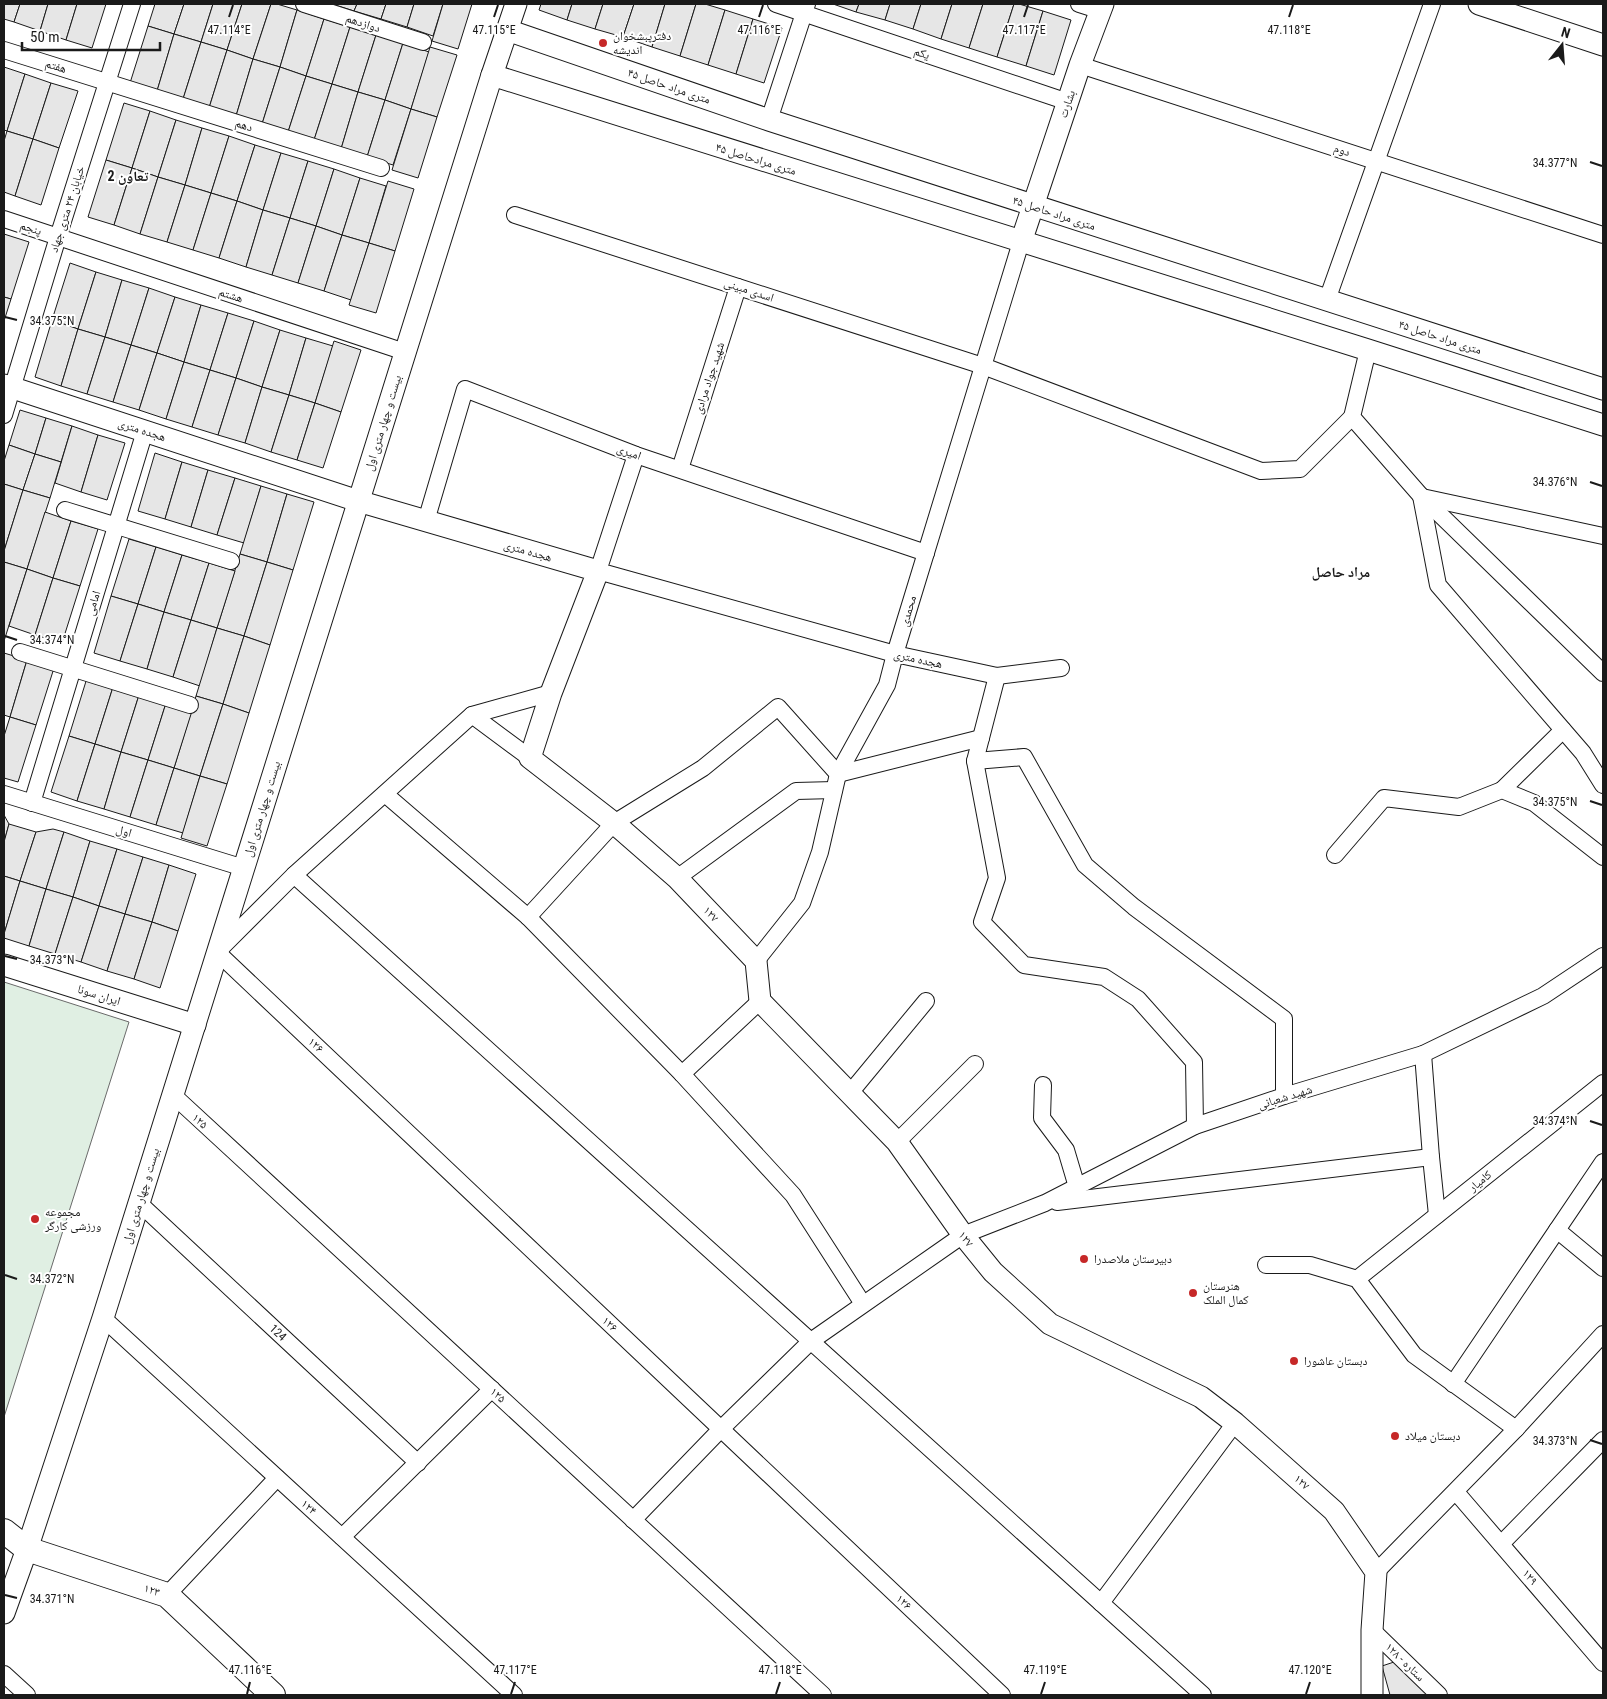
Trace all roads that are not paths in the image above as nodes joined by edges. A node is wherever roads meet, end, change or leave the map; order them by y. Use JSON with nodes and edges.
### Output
{"nodes":[{"id":1,"x":132,"y":4,"type":"edge"},
{"id":2,"x":304,"y":4,"type":"edge"},
{"id":3,"x":516,"y":4,"type":"edge"},
{"id":4,"x":776,"y":4,"type":"edge"},
{"id":5,"x":1079,"y":4,"type":"edge"},
{"id":6,"x":1432,"y":4,"type":"edge"},
{"id":7,"x":1479,"y":4,"type":"edge"},
{"id":8,"x":1102,"y":7,"type":"edge"},
{"id":9,"x":806,"y":8,"type":"edge"},
{"id":10,"x":507,"y":30,"type":"junction"},
{"id":11,"x":423,"y":42,"type":"dead end"},
{"id":12,"x":1603,"y":44,"type":"edge"},
{"id":13,"x":4,"y":50,"type":"edge"},
{"id":14,"x":1080,"y":65,"type":"junction"},
{"id":15,"x":492,"y":75,"type":"junction"},
{"id":16,"x":108,"y":82,"type":"junction"},
{"id":17,"x":1068,"y":102,"type":"junction"},
{"id":18,"x":769,"y":120,"type":"junction"},
{"id":19,"x":1376,"y":161,"type":"junction"},
{"id":20,"x":381,"y":168,"type":"dead end"},
{"id":21,"x":1032,"y":206,"type":"junction"},
{"id":22,"x":515,"y":215,"type":"dead end"},
{"id":23,"x":4,"y":219,"type":"edge"},
{"id":24,"x":1603,"y":235,"type":"edge"},
{"id":25,"x":58,"y":237,"type":"junction"},
{"id":26,"x":1021,"y":242,"type":"junction"},
{"id":27,"x":738,"y":287,"type":"junction"},
{"id":28,"x":1327,"y":300,"type":"junction"},
{"id":29,"x":1368,"y":350,"type":"junction"},
{"id":30,"x":405,"y":352,"type":"junction"},
{"id":31,"x":983,"y":366,"type":"junction"},
{"id":32,"x":8,"y":386,"type":"edge"},
{"id":33,"x":1603,"y":389,"type":"edge"},
{"id":34,"x":4,"y":415,"type":"edge"},
{"id":35,"x":1352,"y":417,"type":"junction"},
{"id":36,"x":1603,"y":426,"type":"edge"},
{"id":37,"x":145,"y":431,"type":"junction"},
{"id":38,"x":636,"y":454,"type":"junction"},
{"id":39,"x":680,"y":469,"type":"junction"},
{"id":40,"x":1421,"y":496,"type":"junction"},
{"id":41,"x":358,"y":501,"type":"junction"},
{"id":42,"x":65,"y":510,"type":"dead end"},
{"id":43,"x":426,"y":521,"type":"junction"},
{"id":44,"x":116,"y":526,"type":"junction"},
{"id":45,"x":1603,"y":536,"type":"edge"},
{"id":46,"x":926,"y":553,"type":"junction"},
{"id":47,"x":231,"y":561,"type":"dead end"},
{"id":48,"x":598,"y":571,"type":"junction"},
{"id":49,"x":20,"y":652,"type":"dead end"},
{"id":50,"x":895,"y":654,"type":"junction"},
{"id":51,"x":73,"y":668,"type":"junction"},
{"id":52,"x":1061,"y":668,"type":"dead end"},
{"id":53,"x":1603,"y":673,"type":"edge"},
{"id":54,"x":997,"y":676,"type":"junction"},
{"id":55,"x":551,"y":692,"type":"junction"},
{"id":56,"x":190,"y":705,"type":"dead end"},
{"id":57,"x":472,"y":715,"type":"junction"},
{"id":58,"x":1563,"y":730,"type":"junction"},
{"id":59,"x":981,"y":738,"type":"junction"},
{"id":60,"x":530,"y":758,"type":"junction"},
{"id":61,"x":975,"y":760,"type":"junction"},
{"id":62,"x":836,"y":782,"type":"junction"},
{"id":63,"x":1603,"y":785,"type":"edge"},
{"id":64,"x":1502,"y":790,"type":"junction"},
{"id":65,"x":4,"y":794,"type":"edge"},
{"id":66,"x":385,"y":794,"type":"junction"},
{"id":67,"x":32,"y":803,"type":"junction"},
{"id":68,"x":614,"y":823,"type":"junction"},
{"id":69,"x":1335,"y":856,"type":"dead end"},
{"id":70,"x":1603,"y":857,"type":"edge"},
{"id":71,"x":244,"y":868,"type":"junction"},
{"id":72,"x":294,"y":875,"type":"junction"},
{"id":73,"x":677,"y":878,"type":"junction"},
{"id":74,"x":528,"y":917,"type":"junction"},
{"id":75,"x":217,"y":952,"type":"junction"},
{"id":76,"x":1603,"y":956,"type":"edge"},
{"id":77,"x":756,"y":961,"type":"junction"},
{"id":78,"x":4,"y":964,"type":"edge"},
{"id":79,"x":760,"y":1001,"type":"junction"},
{"id":80,"x":926,"y":1001,"type":"dead end"},
{"id":81,"x":195,"y":1025,"type":"junction"},
{"id":82,"x":1423,"y":1054,"type":"junction"},
{"id":83,"x":975,"y":1064,"type":"dead end"},
{"id":84,"x":682,"y":1074,"type":"junction"},
{"id":85,"x":1603,"y":1083,"type":"edge"},
{"id":86,"x":1043,"y":1085,"type":"dead end"},
{"id":87,"x":850,"y":1093,"type":"junction"},
{"id":88,"x":173,"y":1095,"type":"junction"},
{"id":89,"x":1284,"y":1096,"type":"junction"},
{"id":90,"x":1195,"y":1126,"type":"junction"},
{"id":91,"x":897,"y":1142,"type":"junction"},
{"id":92,"x":1431,"y":1156,"type":"junction"},
{"id":93,"x":1603,"y":1162,"type":"edge"},
{"id":94,"x":1077,"y":1187,"type":"junction"},
{"id":95,"x":139,"y":1203,"type":"junction"},
{"id":96,"x":1045,"y":1203,"type":"junction"},
{"id":97,"x":1437,"y":1215,"type":"junction"},
{"id":98,"x":1557,"y":1230,"type":"junction"},
{"id":99,"x":963,"y":1235,"type":"junction"},
{"id":100,"x":1266,"y":1265,"type":"dead end"},
{"id":101,"x":1603,"y":1268,"type":"edge"},
{"id":102,"x":1358,"y":1278,"type":"junction"},
{"id":103,"x":863,"y":1304,"type":"junction"},
{"id":104,"x":103,"y":1318,"type":"junction"},
{"id":105,"x":1603,"y":1334,"type":"edge"},
{"id":106,"x":811,"y":1341,"type":"junction"},
{"id":107,"x":1454,"y":1384,"type":"junction"},
{"id":108,"x":492,"y":1389,"type":"junction"},
{"id":109,"x":1235,"y":1423,"type":"junction"},
{"id":110,"x":721,"y":1429,"type":"junction"},
{"id":111,"x":1516,"y":1429,"type":"junction"},
{"id":112,"x":1603,"y":1440,"type":"edge"},
{"id":113,"x":418,"y":1463,"type":"junction"},
{"id":114,"x":277,"y":1478,"type":"junction"},
{"id":115,"x":1456,"y":1492,"type":"junction"},
{"id":116,"x":633,"y":1520,"type":"junction"},
{"id":117,"x":4,"y":1531,"type":"edge"},
{"id":118,"x":342,"y":1538,"type":"junction"},
{"id":119,"x":1501,"y":1544,"type":"junction"},
{"id":120,"x":27,"y":1550,"type":"junction"},
{"id":121,"x":4,"y":1555,"type":"edge"},
{"id":122,"x":1376,"y":1572,"type":"junction"},
{"id":123,"x":167,"y":1595,"type":"junction"},
{"id":124,"x":1101,"y":1604,"type":"junction"},
{"id":125,"x":4,"y":1613,"type":"edge"},
{"id":126,"x":1372,"y":1630,"type":"junction"},
{"id":127,"x":1603,"y":1663,"type":"edge"},
{"id":128,"x":4,"y":1674,"type":"edge"},
{"id":129,"x":27,"y":1695,"type":"edge"},
{"id":130,"x":273,"y":1695,"type":"edge"},
{"id":131,"x":514,"y":1695,"type":"edge"},
{"id":132,"x":823,"y":1695,"type":"edge"},
{"id":133,"x":1002,"y":1695,"type":"edge"},
{"id":134,"x":1203,"y":1695,"type":"edge"},
{"id":135,"x":1372,"y":1695,"type":"edge"},
{"id":136,"x":1439,"y":1695,"type":"edge"}],
"edges":[{"from":1,"to":16,"type":"street","name":"خیابان ۲۴ متری جهاد"},
{"from":2,"to":11,"type":"street","name":"دوازدهم"},
{"from":3,"to":10,"type":"street","name":"بیست و چهار متری اول"},
{"from":4,"to":9,"type":"street","name":"یکم"},
{"from":5,"to":8,"type":"street"},
{"from":6,"to":19,"type":"street"},
{"from":7,"to":12,"type":"street"},
{"from":8,"to":14,"type":"street","name":"بشارت"},
{"from":9,"to":17,"type":"street","name":"یکم"},
{"from":9,"to":18,"type":"street"},
{"from":10,"to":15,"type":"street","name":"بیست و چهار متری اول"},
{"from":10,"to":18,"type":"street","name":"۴۵ متری مراد حاصل"},
{"from":13,"to":16,"type":"street","name":"هفتم"},
{"from":14,"to":17,"type":"street","name":"بشارت"},
{"from":14,"to":19,"type":"street","name":"دوم"},
{"from":15,"to":26,"type":"street","name":"۴۵ متری مرادحاصل"},
{"from":15,"to":30,"type":"street","name":"بیست و چهار متری اول"},
{"from":16,"to":20,"type":"street","name":"دهم"},
{"from":16,"to":25,"type":"street","name":"خیابان ۲۴ متری جهاد"},
{"from":17,"to":21,"type":"street","name":"بشارت"},
{"from":18,"to":21,"type":"street","name":"۴۵ متری مراد حاصل"},
{"from":19,"to":24,"type":"street","name":"دوم"},
{"from":19,"to":28,"type":"street"},
{"from":21,"to":26,"type":"street","name":"بشارت"},
{"from":21,"to":28,"type":"street","name":"۴۵ متری مراد حاصل"},
{"from":22,"to":27,"type":"street","name":"اسدی مبینی"},
{"from":23,"to":25,"type":"street","name":"پنجم"},
{"from":25,"to":30,"type":"street","name":"هشتم"},
{"from":25,"to":32,"type":"street","name":"خیابان ۲۴ متری جهاد"},
{"from":26,"to":29,"type":"street"},
{"from":26,"to":31,"type":"street","name":"محمدی"},
{"from":27,"to":31,"type":"street","name":"اسدی مبینی"},
{"from":27,"to":39,"type":"street","name":"شهید جواد مرادی"},
{"from":28,"to":33,"type":"street","name":"۴۵ متری مراد حاصل"},
{"from":29,"to":35,"type":"street"},
{"from":29,"to":36,"type":"street"},
{"from":30,"to":41,"type":"street","name":"بیست و چهار متری اول"},
{"from":31,"to":35,"type":"street","name":"اسدی مبینی"},
{"from":31,"to":46,"type":"street","name":"محمدی"},
{"from":32,"to":34,"type":"street","name":"خیابان ۲۴ متری جهاد"},
{"from":32,"to":37,"type":"street","name":"هجده متری"},
{"from":35,"to":40,"type":"street"},
{"from":37,"to":41,"type":"street","name":"هجده متری"},
{"from":37,"to":44,"type":"street","name":"امامی"},
{"from":38,"to":39,"type":"street","name":"امیری"},
{"from":38,"to":43,"type":"street","name":"امیری"},
{"from":38,"to":48,"type":"street"},
{"from":39,"to":46,"type":"street","name":"امیری"},
{"from":40,"to":45,"type":"street"},
{"from":40,"to":53,"type":"street"},
{"from":40,"to":58,"type":"street"},
{"from":41,"to":43,"type":"street","name":"هجده متری"},
{"from":41,"to":71,"type":"street","name":"بیست و چهار متری اول"},
{"from":42,"to":44,"type":"street"},
{"from":43,"to":48,"type":"street","name":"هجده متری"},
{"from":44,"to":47,"type":"street"},
{"from":44,"to":51,"type":"street","name":"امامی"},
{"from":46,"to":50,"type":"street","name":"محمدی"},
{"from":48,"to":50,"type":"street","name":"هجده متری"},
{"from":48,"to":55,"type":"street"},
{"from":49,"to":51,"type":"street"},
{"from":50,"to":54,"type":"street","name":"هجده متری"},
{"from":50,"to":62,"type":"street","name":"محمدی"},
{"from":51,"to":56,"type":"street"},
{"from":51,"to":67,"type":"street","name":"امامی"},
{"from":52,"to":54,"type":"street","name":"هجده متری"},
{"from":54,"to":59,"type":"street"},
{"from":55,"to":57,"type":"street"},
{"from":55,"to":60,"type":"street"},
{"from":57,"to":60,"type":"street"},
{"from":57,"to":66,"type":"street"},
{"from":58,"to":63,"type":"street"},
{"from":58,"to":64,"type":"street"},
{"from":59,"to":61,"type":"street"},
{"from":59,"to":62,"type":"street"},
{"from":60,"to":68,"type":"street","name":"۱۲۷"},
{"from":61,"to":89,"type":"street"},
{"from":61,"to":90,"type":"street"},
{"from":62,"to":68,"type":"street"},
{"from":62,"to":73,"type":"street"},
{"from":62,"to":77,"type":"street","name":"محمدی"},
{"from":64,"to":69,"type":"street"},
{"from":64,"to":70,"type":"street"},
{"from":65,"to":67,"type":"street","name":"اول"},
{"from":66,"to":72,"type":"street"},
{"from":66,"to":74,"type":"street"},
{"from":67,"to":71,"type":"street","name":"اول"},
{"from":68,"to":73,"type":"street","name":"۱۲۷"},
{"from":68,"to":74,"type":"street"},
{"from":71,"to":75,"type":"street","name":"بیست و چهار متری اول"},
{"from":72,"to":75,"type":"street"},
{"from":72,"to":106,"type":"street"},
{"from":73,"to":77,"type":"street","name":"۱۲۷"},
{"from":74,"to":84,"type":"street"},
{"from":75,"to":81,"type":"street","name":"بیست و چهار متری اول"},
{"from":75,"to":110,"type":"street","name":"۱۲۶"},
{"from":76,"to":82,"type":"street","name":"شهید شعبانی"},
{"from":77,"to":79,"type":"street"},
{"from":78,"to":81,"type":"street","name":"ایران سونا"},
{"from":79,"to":84,"type":"street"},
{"from":79,"to":87,"type":"street","name":"۱۲۷"},
{"from":80,"to":87,"type":"street"},
{"from":81,"to":88,"type":"street","name":"بیست و چهار متری اول"},
{"from":82,"to":89,"type":"street","name":"شهید شعبانی"},
{"from":82,"to":92,"type":"street"},
{"from":83,"to":91,"type":"street"},
{"from":84,"to":103,"type":"street"},
{"from":85,"to":97,"type":"street","name":"کامیار"},
{"from":86,"to":94,"type":"street"},
{"from":87,"to":91,"type":"street","name":"۱۲۷"},
{"from":88,"to":95,"type":"street","name":"بیست و چهار متری اول"},
{"from":88,"to":108,"type":"street","name":"۱۲۵"},
{"from":89,"to":90,"type":"street","name":"شهید شعبانی"},
{"from":90,"to":94,"type":"street","name":"شهید شعبانی"},
{"from":91,"to":99,"type":"street","name":"۱۲۷"},
{"from":92,"to":96,"type":"street"},
{"from":92,"to":97,"type":"street"},
{"from":93,"to":98,"type":"street"},
{"from":94,"to":96,"type":"street","name":"شهید شعبانی"},
{"from":95,"to":104,"type":"street","name":"بیست و چهار متری اول"},
{"from":95,"to":113,"type":"street","name":"124"},
{"from":96,"to":99,"type":"street","name":"شهید شعبانی"},
{"from":97,"to":102,"type":"street","name":"کامیار"},
{"from":98,"to":101,"type":"street"},
{"from":98,"to":107,"type":"street"},
{"from":99,"to":103,"type":"street","name":"شهید شعبانی"},
{"from":99,"to":109,"type":"street","name":"۱۲۷"},
{"from":100,"to":102,"type":"street"},
{"from":102,"to":107,"type":"street"},
{"from":103,"to":106,"type":"street","name":"شهید شعبانی"},
{"from":104,"to":114,"type":"street","name":"۱۲۴"},
{"from":104,"to":120,"type":"street","name":"بیست و چهار متری اول"},
{"from":105,"to":111,"type":"street"},
{"from":106,"to":110,"type":"street","name":"شهید شعبانی"},
{"from":106,"to":124,"type":"street"},
{"from":107,"to":111,"type":"street"},
{"from":108,"to":113,"type":"street"},
{"from":108,"to":116,"type":"street","name":"۱۲۵"},
{"from":109,"to":122,"type":"street","name":"۱۲۷"},
{"from":109,"to":124,"type":"street"},
{"from":110,"to":116,"type":"street","name":"شهید شعبانی"},
{"from":110,"to":133,"type":"street","name":"۱۲۶"},
{"from":111,"to":115,"type":"street"},
{"from":112,"to":119,"type":"street"},
{"from":113,"to":118,"type":"street"},
{"from":114,"to":118,"type":"street","name":"۱۲۴"},
{"from":114,"to":123,"type":"street"},
{"from":115,"to":119,"type":"street","name":"۱۲۹"},
{"from":115,"to":122,"type":"street"},
{"from":116,"to":132,"type":"street","name":"۱۲۵"},
{"from":117,"to":120,"type":"main road"},
{"from":118,"to":131,"type":"street","name":"۱۲۴"},
{"from":119,"to":127,"type":"street","name":"۱۲۹"},
{"from":120,"to":121,"type":"main road"},
{"from":120,"to":123,"type":"main road","name":"۱۲۳"},
{"from":120,"to":125,"type":"street","name":"بیست و چهار متری اول"},
{"from":122,"to":126,"type":"street"},
{"from":123,"to":130,"type":"main road","name":"۱۲۳"},
{"from":124,"to":134,"type":"street"},
{"from":126,"to":135,"type":"street"},
{"from":126,"to":136,"type":"street","name":"۱۲۸ - ستاره"},
{"from":128,"to":129,"type":"street"}]}
